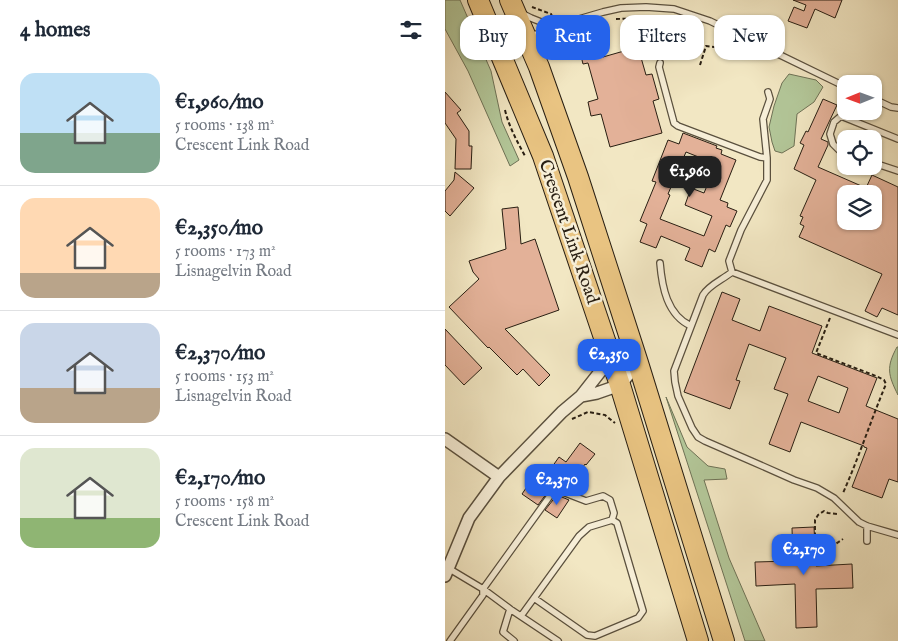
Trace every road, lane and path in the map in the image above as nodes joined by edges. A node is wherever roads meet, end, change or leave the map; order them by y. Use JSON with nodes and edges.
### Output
{"nodes":[{"id":1,"x":477,"y":0,"type":"edge"},
{"id":2,"x":519,"y":6,"type":"edge"},
{"id":3,"x":551,"y":14,"type":"dead end"},
{"id":4,"x":483,"y":15,"type":"edge"},
{"id":5,"x":593,"y":15,"type":"edge"},
{"id":6,"x":620,"y":19,"type":"edge"},
{"id":7,"x":536,"y":20,"type":"edge"},
{"id":8,"x":610,"y":20,"type":"dead end"},
{"id":9,"x":714,"y":23,"type":"edge"},
{"id":10,"x":536,"y":34,"type":"edge"},
{"id":11,"x":526,"y":37,"type":"joint"},
{"id":12,"x":714,"y":47,"type":"edge"},
{"id":13,"x":785,"y":57,"type":"edge"},
{"id":14,"x":536,"y":58,"type":"edge"},
{"id":15,"x":502,"y":60,"type":"edge"},
{"id":16,"x":537,"y":60,"type":"edge"},
{"id":17,"x":660,"y":63,"type":"dead end"},
{"id":18,"x":700,"y":65,"type":"dead end"},
{"id":19,"x":837,"y":83,"type":"edge"},
{"id":20,"x":768,"y":92,"type":"dead end"},
{"id":21,"x":883,"y":103,"type":"edge"},
{"id":22,"x":898,"y":108,"type":"edge"},
{"id":23,"x":505,"y":110,"type":"dead end"},
{"id":24,"x":874,"y":130,"type":"edge"},
{"id":25,"x":882,"y":133,"type":"edge"},
{"id":26,"x":898,"y":140,"type":"edge"},
{"id":27,"x":837,"y":148,"type":"edge"},
{"id":28,"x":767,"y":158,"type":"junction"},
{"id":29,"x":527,"y":161,"type":"dead end"},
{"id":30,"x":882,"y":166,"type":"edge"},
{"id":31,"x":898,"y":171,"type":"edge"},
{"id":32,"x":660,"y":263,"type":"dead end"},
{"id":33,"x":732,"y":272,"type":"junction"},
{"id":34,"x":833,"y":310,"type":"junction"},
{"id":35,"x":691,"y":326,"type":"junction"},
{"id":36,"x":898,"y":335,"type":"edge"},
{"id":37,"x":814,"y":347,"type":"dead end"},
{"id":38,"x":818,"y":348,"type":"junction"},
{"id":39,"x":608,"y":352,"type":"junction"},
{"id":40,"x":638,"y":363,"type":"junction"},
{"id":41,"x":620,"y":385,"type":"junction"},
{"id":42,"x":581,"y":396,"type":"junction"},
{"id":43,"x":562,"y":412,"type":"junction"},
{"id":44,"x":616,"y":424,"type":"dead end"},
{"id":45,"x":445,"y":439,"type":"edge"},
{"id":46,"x":499,"y":478,"type":"junction"},
{"id":47,"x":838,"y":502,"type":"junction"},
{"id":48,"x":846,"y":509,"type":"junction"},
{"id":49,"x":612,"y":520,"type":"junction"},
{"id":50,"x":867,"y":526,"type":"junction"},
{"id":51,"x":898,"y":535,"type":"edge"},
{"id":52,"x":843,"y":539,"type":"dead end"},
{"id":53,"x":867,"y":541,"type":"dead end"},
{"id":54,"x":815,"y":558,"type":"junction"},
{"id":55,"x":813,"y":562,"type":"dead end"},
{"id":56,"x":447,"y":572,"type":"edge"},
{"id":57,"x":483,"y":592,"type":"junction"},
{"id":58,"x":534,"y":598,"type":"junction"},
{"id":59,"x":510,"y":609,"type":"junction"},
{"id":60,"x":521,"y":616,"type":"junction"},
{"id":61,"x":450,"y":641,"type":"edge"},
{"id":62,"x":514,"y":641,"type":"edge"},
{"id":63,"x":558,"y":641,"type":"edge"},
{"id":64,"x":698,"y":641,"type":"edge"},
{"id":65,"x":724,"y":641,"type":"edge"}],
"edges":[{"from":1,"to":4,"type":"highway","name":"Crescent Link Road"},
{"from":2,"to":3,"type":"path"},
{"from":2,"to":7,"type":"lane"},
{"from":5,"to":9,"type":"lane"},
{"from":6,"to":8,"type":"path"},
{"from":10,"to":11,"type":"lane"},
{"from":11,"to":14,"type":"highway","name":"Crescent Link Road"},
{"from":12,"to":18,"type":"path"},
{"from":13,"to":19,"type":"lane"},
{"from":15,"to":39,"type":"highway","name":"Crescent Link Road"},
{"from":16,"to":40,"type":"highway","name":"Crescent Link Road"},
{"from":17,"to":28,"type":"lane"},
{"from":20,"to":28,"type":"lane"},
{"from":21,"to":22,"type":"lane"},
{"from":23,"to":29,"type":"path"},
{"from":24,"to":27,"type":"lane"},
{"from":25,"to":26,"type":"lane"},
{"from":28,"to":33,"type":"lane"},
{"from":30,"to":31,"type":"lane"},
{"from":32,"to":35,"type":"lane"},
{"from":33,"to":34,"type":"lane"},
{"from":33,"to":35,"type":"lane"},
{"from":34,"to":36,"type":"lane"},
{"from":34,"to":38,"type":"path"},
{"from":35,"to":47,"type":"lane"},
{"from":37,"to":38,"type":"path"},
{"from":38,"to":47,"type":"path"},
{"from":39,"to":41,"type":"highway","name":"Crescent Link Road"},
{"from":39,"to":42,"type":"street"},
{"from":40,"to":41,"type":"street"},
{"from":40,"to":65,"type":"highway","name":"Crescent Link Road"},
{"from":41,"to":42,"type":"street"},
{"from":41,"to":64,"type":"highway","name":"Crescent Link Road"},
{"from":42,"to":43,"type":"street"},
{"from":43,"to":44,"type":"path"},
{"from":43,"to":46,"type":"street"},
{"from":45,"to":46,"type":"street"},
{"from":46,"to":56,"type":"street"},
{"from":47,"to":48,"type":"lane"},
{"from":48,"to":50,"type":"lane"},
{"from":48,"to":54,"type":"path"},
{"from":49,"to":57,"type":"lane"},
{"from":49,"to":58,"type":"lane"},
{"from":49,"to":58,"type":"lane"},
{"from":50,"to":51,"type":"lane"},
{"from":50,"to":53,"type":"lane"},
{"from":52,"to":54,"type":"path"},
{"from":54,"to":55,"type":"path"},
{"from":56,"to":57,"type":"lane"},
{"from":57,"to":59,"type":"lane"},
{"from":57,"to":61,"type":"lane"},
{"from":58,"to":60,"type":"lane"},
{"from":59,"to":60,"type":"lane"},
{"from":59,"to":62,"type":"lane"},
{"from":60,"to":63,"type":"lane"}]}
